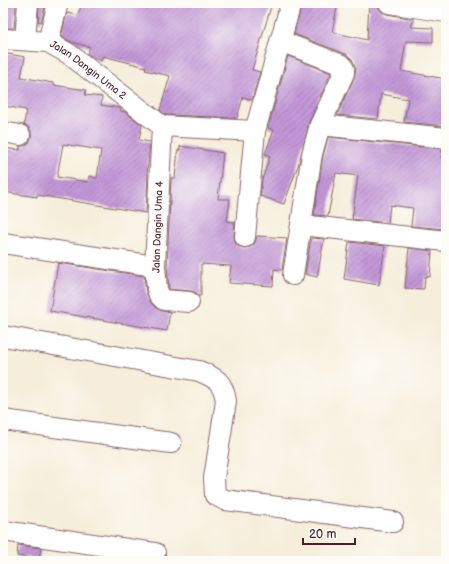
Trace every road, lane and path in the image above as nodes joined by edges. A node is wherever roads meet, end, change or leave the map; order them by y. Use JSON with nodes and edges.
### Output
{"nodes":[{"id":1,"x":28,"y":3,"type":"edge"},
{"id":2,"x":58,"y":3,"type":"edge"},
{"id":3,"x":291,"y":3,"type":"edge"},
{"id":4,"x":389,"y":3,"type":"edge"},
{"id":5,"x":446,"y":12,"type":"edge"},
{"id":6,"x":3,"y":39,"type":"edge"},
{"id":7,"x":25,"y":40,"type":"junction"},
{"id":8,"x":280,"y":41,"type":"junction"},
{"id":9,"x":48,"y":42,"type":"junction"},
{"id":10,"x":320,"y":125,"type":"junction"},
{"id":11,"x":162,"y":126,"type":"junction"},
{"id":12,"x":255,"y":131,"type":"junction"},
{"id":13,"x":446,"y":138,"type":"edge"},
{"id":14,"x":301,"y":226,"type":"junction"},
{"id":15,"x":244,"y":237,"type":"dead end"},
{"id":16,"x":446,"y":241,"type":"edge"},
{"id":17,"x":3,"y":243,"type":"edge"},
{"id":18,"x":155,"y":266,"type":"junction"},
{"id":19,"x":293,"y":275,"type":"dead end"},
{"id":20,"x":189,"y":302,"type":"dead end"},
{"id":21,"x":3,"y":336,"type":"edge"},
{"id":22,"x":3,"y":420,"type":"edge"},
{"id":23,"x":171,"y":443,"type":"dead end"},
{"id":24,"x":393,"y":522,"type":"dead end"},
{"id":25,"x":3,"y":531,"type":"edge"},
{"id":26,"x":155,"y":553,"type":"dead end"}],
"edges":[{"from":1,"to":7,"type":"street"},
{"from":2,"to":9,"type":"street"},
{"from":3,"to":8,"type":"street"},
{"from":4,"to":5,"type":"street"},
{"from":6,"to":7,"type":"street","name":"Jalan Dangin Uma 2"},
{"from":7,"to":9,"type":"street","name":"Jalan Dangin Uma 2"},
{"from":8,"to":10,"type":"street"},
{"from":8,"to":12,"type":"street"},
{"from":9,"to":11,"type":"street","name":"Jalan Dangin Uma 2"},
{"from":10,"to":13,"type":"street"},
{"from":10,"to":14,"type":"street"},
{"from":11,"to":12,"type":"street"},
{"from":11,"to":18,"type":"street","name":"Jalan Dangin Uma 4"},
{"from":12,"to":15,"type":"street"},
{"from":14,"to":16,"type":"street"},
{"from":14,"to":19,"type":"street"},
{"from":17,"to":18,"type":"street"},
{"from":18,"to":20,"type":"street","name":"Jalan Dangin Uma 4"},
{"from":21,"to":24,"type":"street"},
{"from":22,"to":23,"type":"street"},
{"from":25,"to":26,"type":"street"}]}
